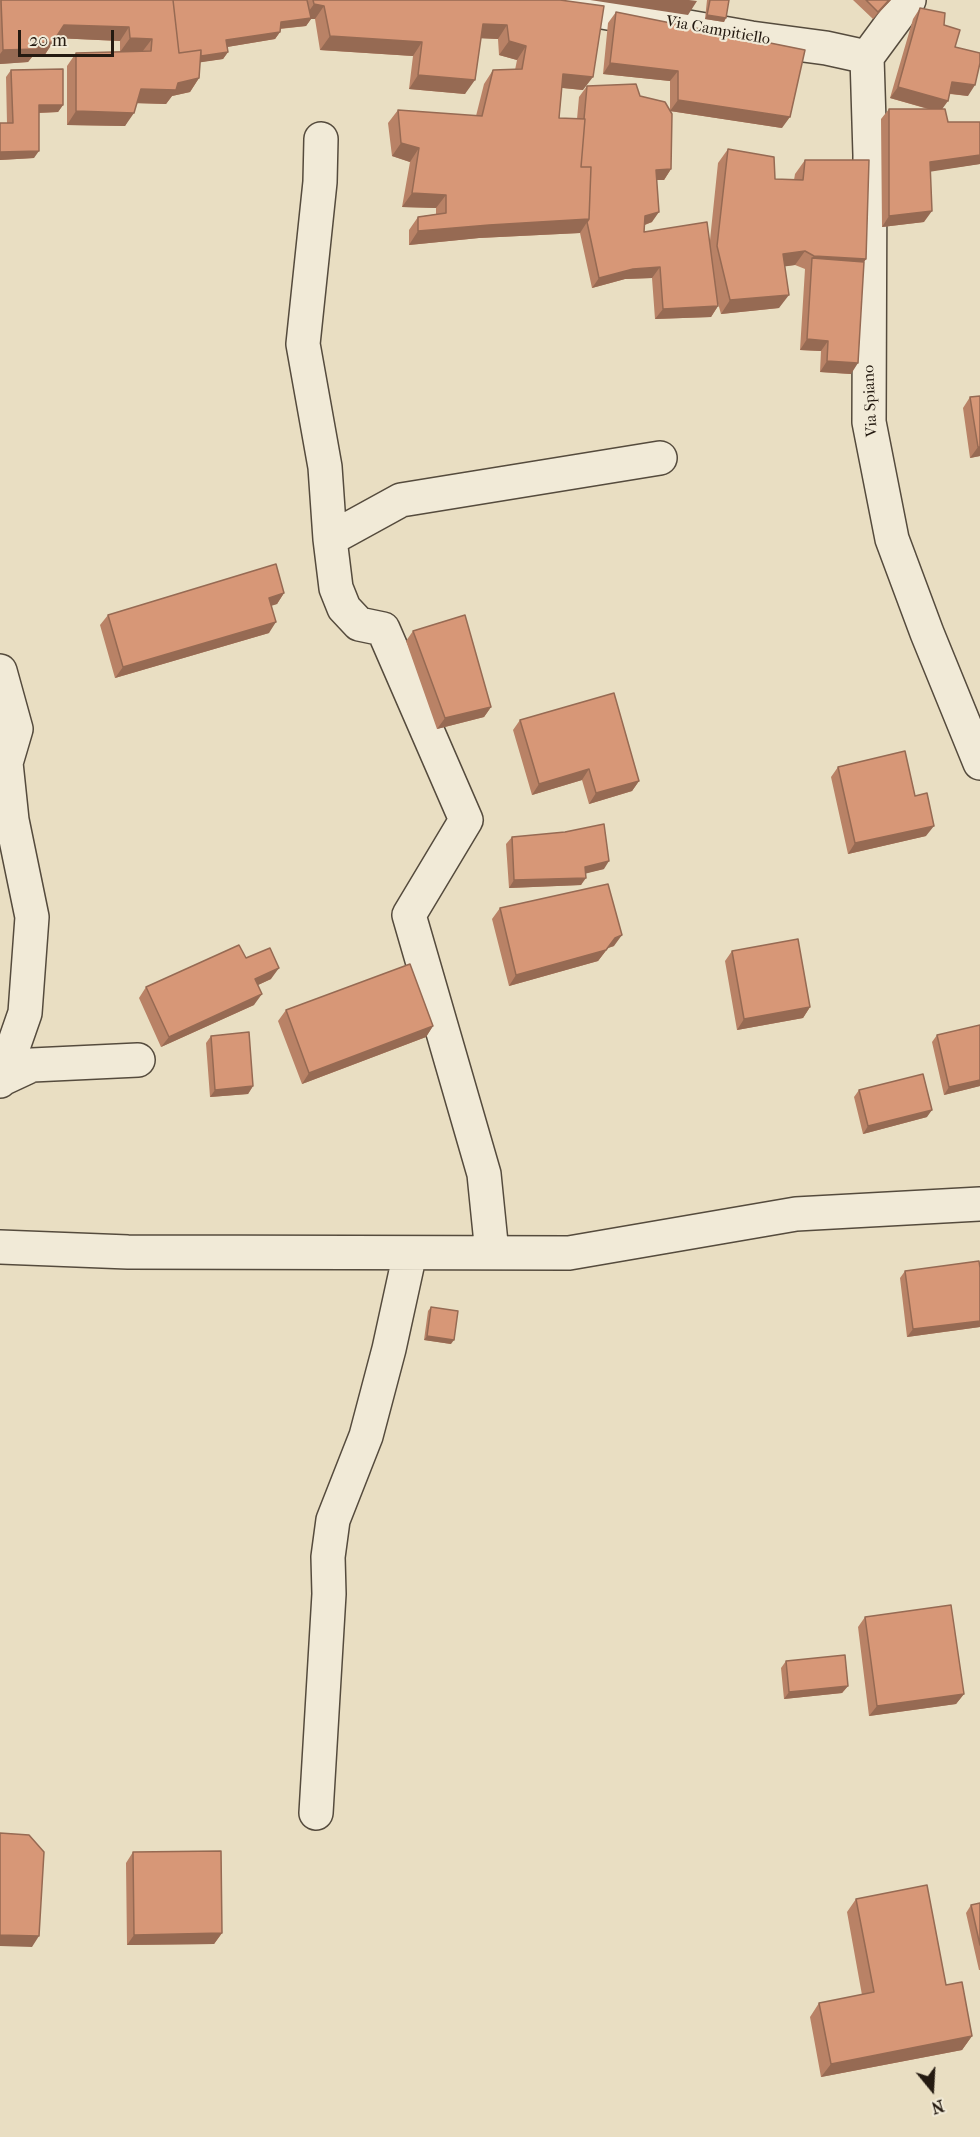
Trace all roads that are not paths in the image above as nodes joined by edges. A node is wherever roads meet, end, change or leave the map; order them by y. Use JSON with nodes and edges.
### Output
{"nodes":[{"id":1,"x":534,"y":0,"type":"edge"},
{"id":2,"x":909,"y":0,"type":"edge"},
{"id":3,"x":867,"y":57,"type":"junction"},
{"id":4,"x":321,"y":139,"type":"dead end"},
{"id":5,"x":660,"y":458,"type":"dead end"},
{"id":6,"x":330,"y":539,"type":"junction"},
{"id":7,"x":0,"y":671,"type":"edge"},
{"id":8,"x":980,"y":763,"type":"edge"},
{"id":9,"x":138,"y":1060,"type":"dead end"},
{"id":10,"x":1,"y":1080,"type":"edge"},
{"id":11,"x":980,"y":1204,"type":"edge"},
{"id":12,"x":0,"y":1247,"type":"edge"},
{"id":13,"x":410,"y":1253,"type":"junction"},
{"id":14,"x":492,"y":1253,"type":"junction"},
{"id":15,"x":316,"y":1814,"type":"dead end"}],
"edges":[{"from":1,"to":3,"type":"street","name":"Via Campitiello"},
{"from":2,"to":3,"type":"street"},
{"from":3,"to":8,"type":"street","name":"Via Spiano"},
{"from":4,"to":6,"type":"street"},
{"from":5,"to":6,"type":"street"},
{"from":6,"to":14,"type":"street"},
{"from":7,"to":10,"type":"street"},
{"from":9,"to":10,"type":"street"},
{"from":11,"to":14,"type":"street"},
{"from":12,"to":13,"type":"street"},
{"from":13,"to":14,"type":"street"},
{"from":13,"to":15,"type":"street"}]}
